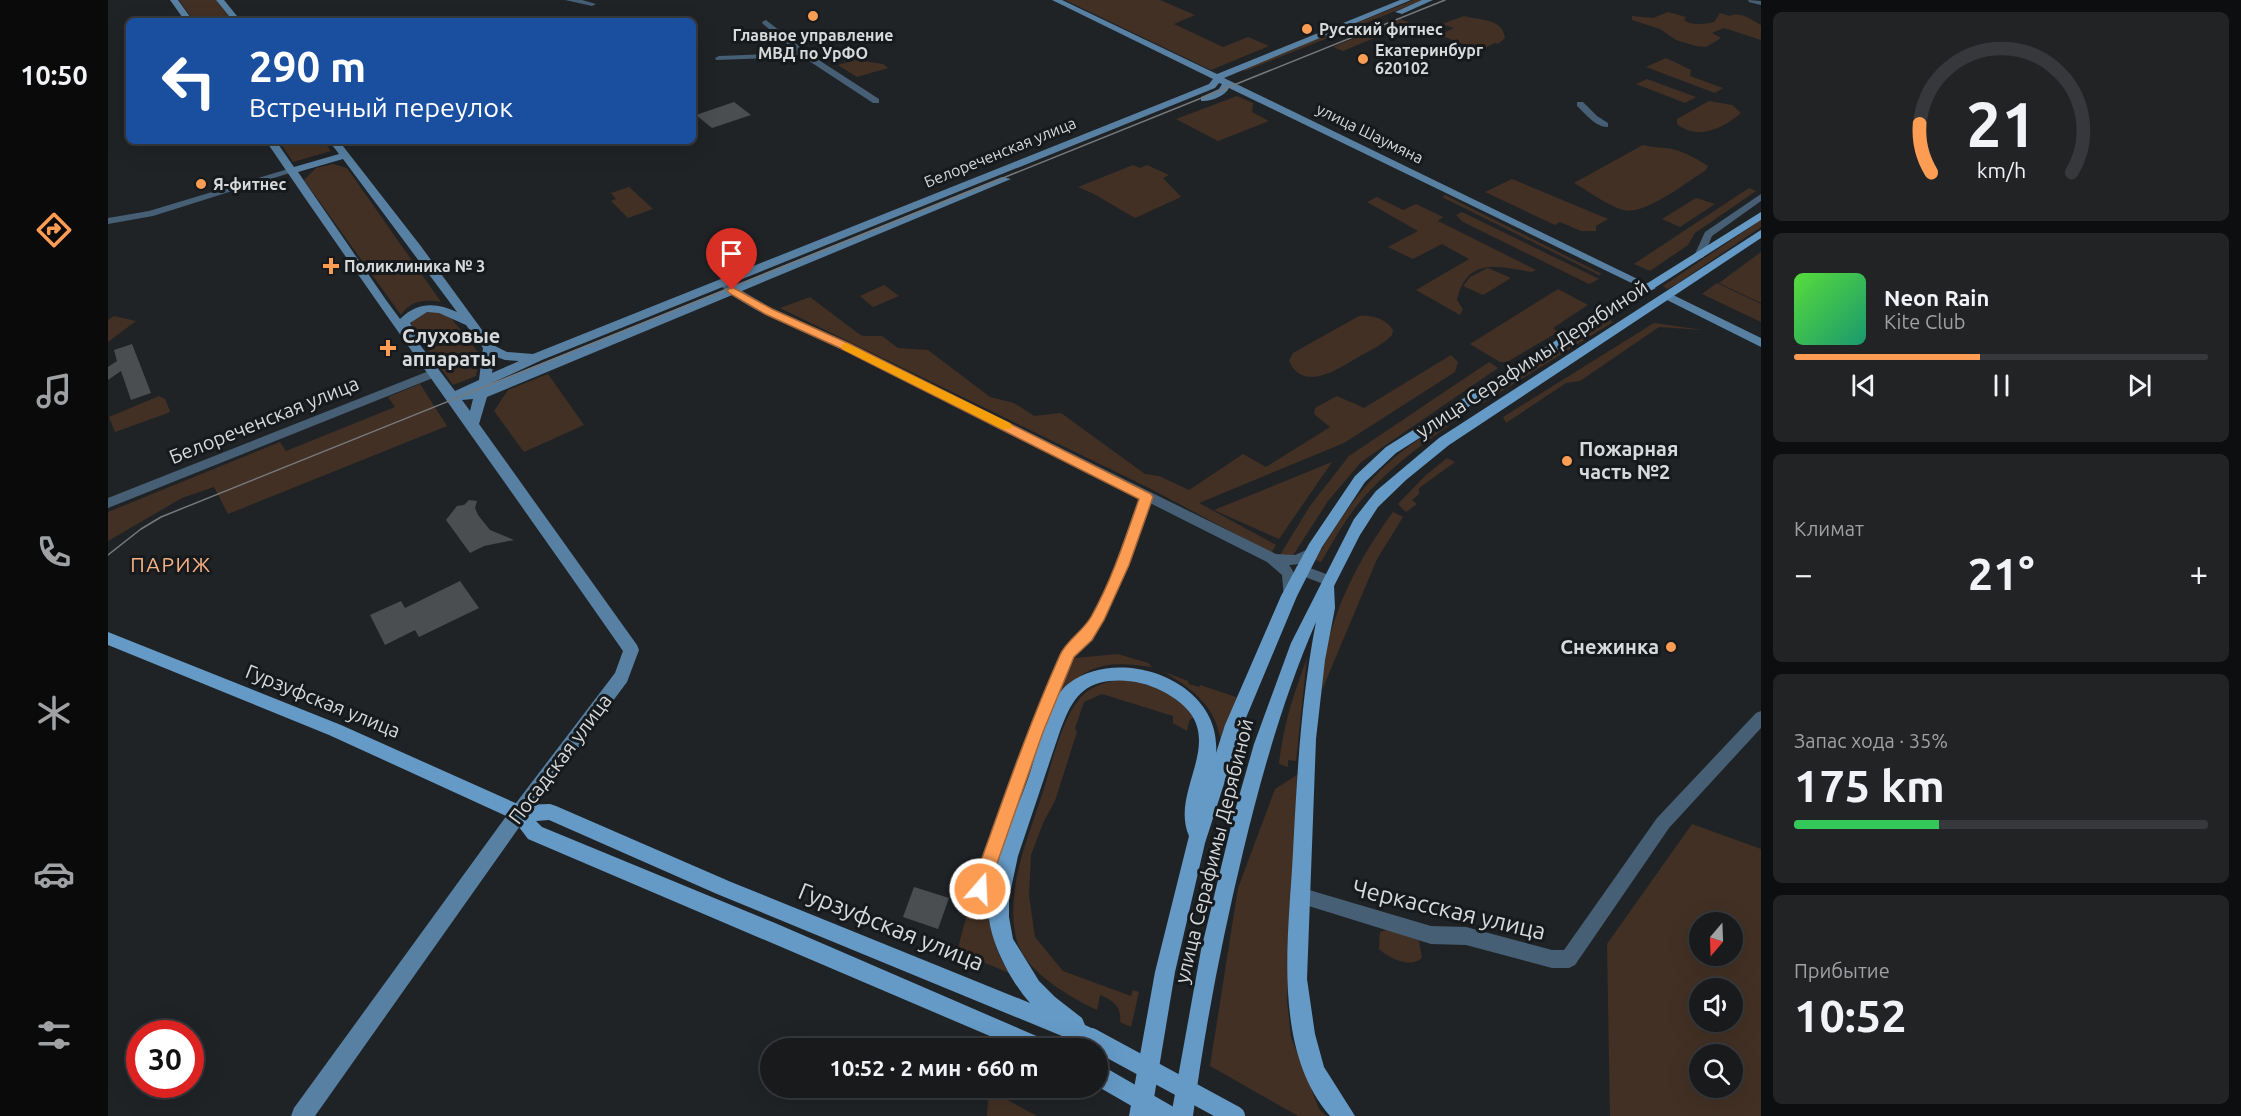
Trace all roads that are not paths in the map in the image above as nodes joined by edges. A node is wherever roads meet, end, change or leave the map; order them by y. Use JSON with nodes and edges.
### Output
{"nodes":[{"id":1,"x":174,"y":0,"type":"edge"},
{"id":2,"x":220,"y":0,"type":"edge"},
{"id":3,"x":569,"y":0,"type":"edge"},
{"id":4,"x":1056,"y":0,"type":"edge"},
{"id":5,"x":1407,"y":0,"type":"edge"},
{"id":6,"x":1429,"y":0,"type":"edge"},
{"id":7,"x":1752,"y":0,"type":"edge"},
{"id":8,"x":1761,"y":3,"type":"edge"},
{"id":9,"x":592,"y":4,"type":"dead end"},
{"id":10,"x":187,"y":18,"type":"edge"},
{"id":11,"x":235,"y":18,"type":"edge"},
{"id":12,"x":766,"y":22,"type":"dead end"},
{"id":13,"x":805,"y":55,"type":"junction"},
{"id":14,"x":719,"y":58,"type":"dead end"},
{"id":15,"x":1227,"y":79,"type":"junction"},
{"id":16,"x":876,"y":101,"type":"dead end"},
{"id":17,"x":1580,"y":104,"type":"dead end"},
{"id":18,"x":1605,"y":125,"type":"dead end"},
{"id":19,"x":273,"y":144,"type":"edge"},
{"id":20,"x":336,"y":144,"type":"edge"},
{"id":21,"x":345,"y":155,"type":"junction"},
{"id":22,"x":291,"y":171,"type":"junction"},
{"id":23,"x":1761,"y":197,"type":"edge"},
{"id":24,"x":1761,"y":215,"type":"edge"},
{"id":25,"x":108,"y":221,"type":"edge"},
{"id":26,"x":1761,"y":233,"type":"edge"},
{"id":27,"x":1699,"y":256,"type":"junction"},
{"id":28,"x":727,"y":286,"type":"junction"},
{"id":29,"x":1650,"y":288,"type":"junction"},
{"id":30,"x":1669,"y":297,"type":"junction"},
{"id":31,"x":476,"y":328,"type":"junction"},
{"id":32,"x":1761,"y":343,"type":"edge"},
{"id":33,"x":415,"y":348,"type":"junction"},
{"id":34,"x":489,"y":348,"type":"junction"},
{"id":35,"x":538,"y":357,"type":"junction"},
{"id":36,"x":434,"y":373,"type":"junction"},
{"id":37,"x":485,"y":380,"type":"junction"},
{"id":38,"x":481,"y":394,"type":"junction"},
{"id":39,"x":452,"y":397,"type":"junction"},
{"id":40,"x":472,"y":425,"type":"junction"},
{"id":41,"x":1146,"y":497,"type":"junction"},
{"id":42,"x":108,"y":503,"type":"edge"},
{"id":43,"x":1311,"y":553,"type":"junction"},
{"id":44,"x":1272,"y":558,"type":"junction"},
{"id":45,"x":1302,"y":570,"type":"junction"},
{"id":46,"x":1328,"y":582,"type":"junction"},
{"id":47,"x":1289,"y":596,"type":"junction"},
{"id":48,"x":108,"y":638,"type":"edge"},
{"id":49,"x":1761,"y":718,"type":"edge"},
{"id":50,"x":519,"y":813,"type":"junction"},
{"id":51,"x":1196,"y":843,"type":"junction"},
{"id":52,"x":980,"y":889,"type":"dead end"},
{"id":53,"x":1299,"y":895,"type":"junction"},
{"id":54,"x":1018,"y":1038,"type":"edge"},
{"id":55,"x":1091,"y":1038,"type":"joint"},
{"id":56,"x":1108,"y":1047,"type":"edge"},
{"id":57,"x":1108,"y":1081,"type":"edge"},
{"id":58,"x":1139,"y":1112,"type":"edge"},
{"id":59,"x":302,"y":1116,"type":"edge"},
{"id":60,"x":1169,"y":1116,"type":"edge"},
{"id":61,"x":1182,"y":1116,"type":"edge"},
{"id":62,"x":1235,"y":1116,"type":"edge"},
{"id":63,"x":1344,"y":1116,"type":"edge"}],
"edges":[{"from":1,"to":10,"type":"street"},
{"from":2,"to":11,"type":"street"},
{"from":3,"to":9,"type":"street"},
{"from":4,"to":15,"type":"street","name":"улица Шаумяна"},
{"from":5,"to":15,"type":"street","name":"Белореченская улица"},
{"from":6,"to":15,"type":"street","name":"Белореченская улица"},
{"from":7,"to":8,"type":"street"},
{"from":12,"to":13,"type":"street"},
{"from":13,"to":14,"type":"street"},
{"from":13,"to":16,"type":"street"},
{"from":15,"to":28,"type":"street","name":"Белореченская улица"},
{"from":15,"to":29,"type":"street","name":"улица Шаумяна"},
{"from":17,"to":18,"type":"street"},
{"from":19,"to":22,"type":"street","name":"Посадская улица"},
{"from":20,"to":21,"type":"street","name":"Посадская улица"},
{"from":21,"to":22,"type":"street"},
{"from":21,"to":31,"type":"street","name":"Посадская улица"},
{"from":22,"to":25,"type":"street"},
{"from":22,"to":33,"type":"street","name":"Посадская улица"},
{"from":23,"to":27,"type":"street","name":"улица Серафимы Дерябиной"},
{"from":24,"to":27,"type":"main road","name":"улица Серафимы Дерябиной"},
{"from":26,"to":30,"type":"main road","name":"улица Серафимы Дерябиной"},
{"from":27,"to":29,"type":"main road","name":"улица Серафимы Дерябиной"},
{"from":28,"to":35,"type":"street","name":"Белореченская улица"},
{"from":28,"to":38,"type":"street","name":"Белореченская улица"},
{"from":28,"to":41,"type":"street"},
{"from":29,"to":30,"type":"main road","name":"улица Шаумяна"},
{"from":29,"to":43,"type":"main road","name":"улица Серафимы Дерябиной"},
{"from":30,"to":32,"type":"street"},
{"from":30,"to":46,"type":"main road","name":"улица Серафимы Дерябиной"},
{"from":31,"to":33,"type":"street","name":"Посадская улица"},
{"from":31,"to":34,"type":"street","name":"Посадская улица"},
{"from":33,"to":36,"type":"street","name":"Посадская улица"},
{"from":34,"to":35,"type":"street"},
{"from":34,"to":37,"type":"street"},
{"from":35,"to":37,"type":"street"},
{"from":36,"to":39,"type":"street","name":"Посадская улица"},
{"from":36,"to":42,"type":"street","name":"Белореченская улица"},
{"from":37,"to":38,"type":"street"},
{"from":37,"to":39,"type":"street"},
{"from":38,"to":39,"type":"street"},
{"from":38,"to":40,"type":"street"},
{"from":39,"to":40,"type":"street","name":"Посадская улица"},
{"from":40,"to":50,"type":"street","name":"Посадская улица"},
{"from":41,"to":44,"type":"street"},
{"from":41,"to":52,"type":"street"},
{"from":43,"to":44,"type":"street"},
{"from":43,"to":45,"type":"main road","name":"улица Серафимы Дерябиной"},
{"from":44,"to":47,"type":"street"},
{"from":45,"to":46,"type":"street"},
{"from":45,"to":47,"type":"main road","name":"улица Серафимы Дерябиной"},
{"from":46,"to":53,"type":"main road"},
{"from":46,"to":61,"type":"main road","name":"улица Серафимы Дерябиной"},
{"from":47,"to":51,"type":"main road","name":"улица Серафимы Дерябиной"},
{"from":48,"to":50,"type":"main road","name":"Гурзуфская улица"},
{"from":49,"to":53,"type":"street","name":"Черкасская улица"},
{"from":50,"to":54,"type":"main road","name":"Гурзуфская улица"},
{"from":50,"to":55,"type":"main road","name":"Гурзуфская улица"},
{"from":50,"to":59,"type":"street","name":"Посадская улица"},
{"from":51,"to":55,"type":"main road"},
{"from":51,"to":58,"type":"main road","name":"улица Серафимы Дерябиной"},
{"from":53,"to":63,"type":"main road"},
{"from":56,"to":62,"type":"main road","name":"Гурзуфская улица","bridge":true},
{"from":57,"to":60,"type":"main road","bridge":true}]}
